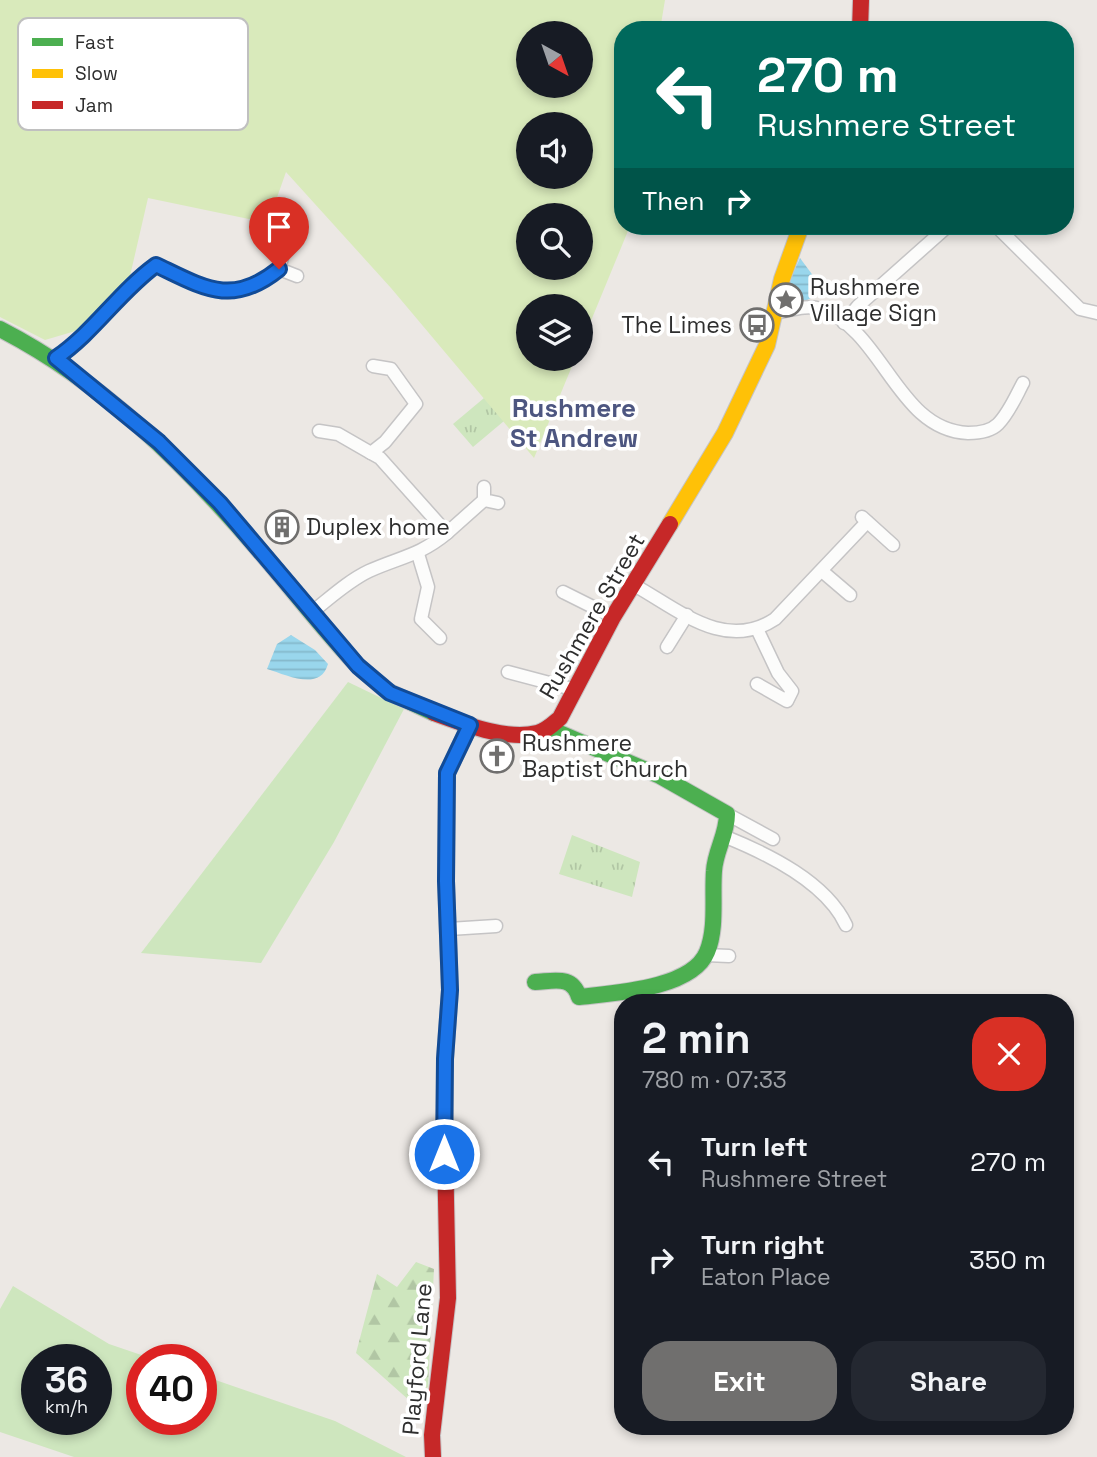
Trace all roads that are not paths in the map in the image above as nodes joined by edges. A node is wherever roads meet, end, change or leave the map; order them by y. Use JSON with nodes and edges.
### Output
{"nodes":[{"id":1,"x":861,"y":0,"type":"edge"},
{"id":2,"x":860,"y":21,"type":"edge"},
{"id":3,"x":797,"y":235,"type":"edge"},
{"id":4,"x":938,"y":235,"type":"edge"},
{"id":5,"x":1005,"y":235,"type":"edge"},
{"id":6,"x":283,"y":254,"type":"dead end"},
{"id":7,"x":279,"y":269,"type":"junction"},
{"id":8,"x":297,"y":276,"type":"dead end"},
{"id":9,"x":774,"y":313,"type":"junction"},
{"id":10,"x":1097,"y":313,"type":"edge"},
{"id":11,"x":844,"y":323,"type":"junction"},
{"id":12,"x":0,"y":328,"type":"edge"},
{"id":13,"x":56,"y":358,"type":"junction"},
{"id":14,"x":373,"y":366,"type":"dead end"},
{"id":15,"x":1023,"y":383,"type":"dead end"},
{"id":16,"x":319,"y":431,"type":"dead end"},
{"id":17,"x":371,"y":453,"type":"junction"},
{"id":18,"x":498,"y":503,"type":"dead end"},
{"id":19,"x":447,"y":533,"type":"junction"},
{"id":20,"x":892,"y":545,"type":"dead end"},
{"id":21,"x":418,"y":554,"type":"junction"},
{"id":22,"x":823,"y":572,"type":"junction"},
{"id":23,"x":634,"y":585,"type":"junction"},
{"id":24,"x":563,"y":591,"type":"dead end"},
{"id":25,"x":850,"y":595,"type":"dead end"},
{"id":26,"x":312,"y":612,"type":"junction"},
{"id":27,"x":687,"y":615,"type":"junction"},
{"id":28,"x":613,"y":617,"type":"junction"},
{"id":29,"x":758,"y":631,"type":"junction"},
{"id":30,"x":440,"y":638,"type":"dead end"},
{"id":31,"x":667,"y":647,"type":"dead end"},
{"id":32,"x":508,"y":672,"type":"dead end"},
{"id":33,"x":757,"y":684,"type":"dead end"},
{"id":34,"x":576,"y":690,"type":"junction"},
{"id":35,"x":470,"y":725,"type":"junction"},
{"id":36,"x":548,"y":728,"type":"junction"},
{"id":37,"x":727,"y":814,"type":"junction"},
{"id":38,"x":726,"y":837,"type":"junction"},
{"id":39,"x":773,"y":839,"type":"dead end"},
{"id":40,"x":846,"y":925,"type":"dead end"},
{"id":41,"x":496,"y":926,"type":"dead end"},
{"id":42,"x":449,"y":929,"type":"junction"},
{"id":43,"x":706,"y":955,"type":"junction"},
{"id":44,"x":729,"y":956,"type":"dead end"},
{"id":45,"x":535,"y":982,"type":"dead end"},
{"id":46,"x":433,"y":1457,"type":"edge"}],
"edges":[{"from":1,"to":2,"type":"street"},
{"from":3,"to":9,"type":"street","name":"Rushmere Street"},
{"from":4,"to":11,"type":"street"},
{"from":5,"to":10,"type":"street"},
{"from":6,"to":7,"type":"street"},
{"from":7,"to":8,"type":"street"},
{"from":7,"to":13,"type":"street"},
{"from":9,"to":11,"type":"street"},
{"from":9,"to":23,"type":"street","name":"Rushmere Street"},
{"from":11,"to":15,"type":"street"},
{"from":12,"to":13,"type":"street","name":"Rushmere Street"},
{"from":13,"to":26,"type":"street","name":"Rushmere Street"},
{"from":14,"to":17,"type":"street"},
{"from":16,"to":17,"type":"street"},
{"from":17,"to":19,"type":"street"},
{"from":18,"to":19,"type":"street"},
{"from":19,"to":21,"type":"street"},
{"from":20,"to":22,"type":"street"},
{"from":21,"to":26,"type":"street"},
{"from":21,"to":30,"type":"street"},
{"from":22,"to":25,"type":"street"},
{"from":22,"to":29,"type":"street"},
{"from":23,"to":27,"type":"street"},
{"from":23,"to":28,"type":"street","name":"Rushmere Street"},
{"from":24,"to":28,"type":"street"},
{"from":26,"to":35,"type":"street","name":"Rushmere Street"},
{"from":27,"to":29,"type":"street"},
{"from":27,"to":31,"type":"street"},
{"from":28,"to":34,"type":"street","name":"Rushmere Street"},
{"from":29,"to":33,"type":"street"},
{"from":32,"to":34,"type":"street"},
{"from":34,"to":36,"type":"street","name":"Rushmere Street"},
{"from":35,"to":36,"type":"street","name":"Rushmere Street"},
{"from":35,"to":42,"type":"street","name":"Playford Lane"},
{"from":36,"to":37,"type":"street"},
{"from":37,"to":38,"type":"street"},
{"from":37,"to":39,"type":"street"},
{"from":38,"to":40,"type":"street"},
{"from":38,"to":43,"type":"street"},
{"from":41,"to":42,"type":"street"},
{"from":42,"to":46,"type":"street","name":"Playford Lane"},
{"from":43,"to":44,"type":"street"},
{"from":43,"to":45,"type":"street"}]}
